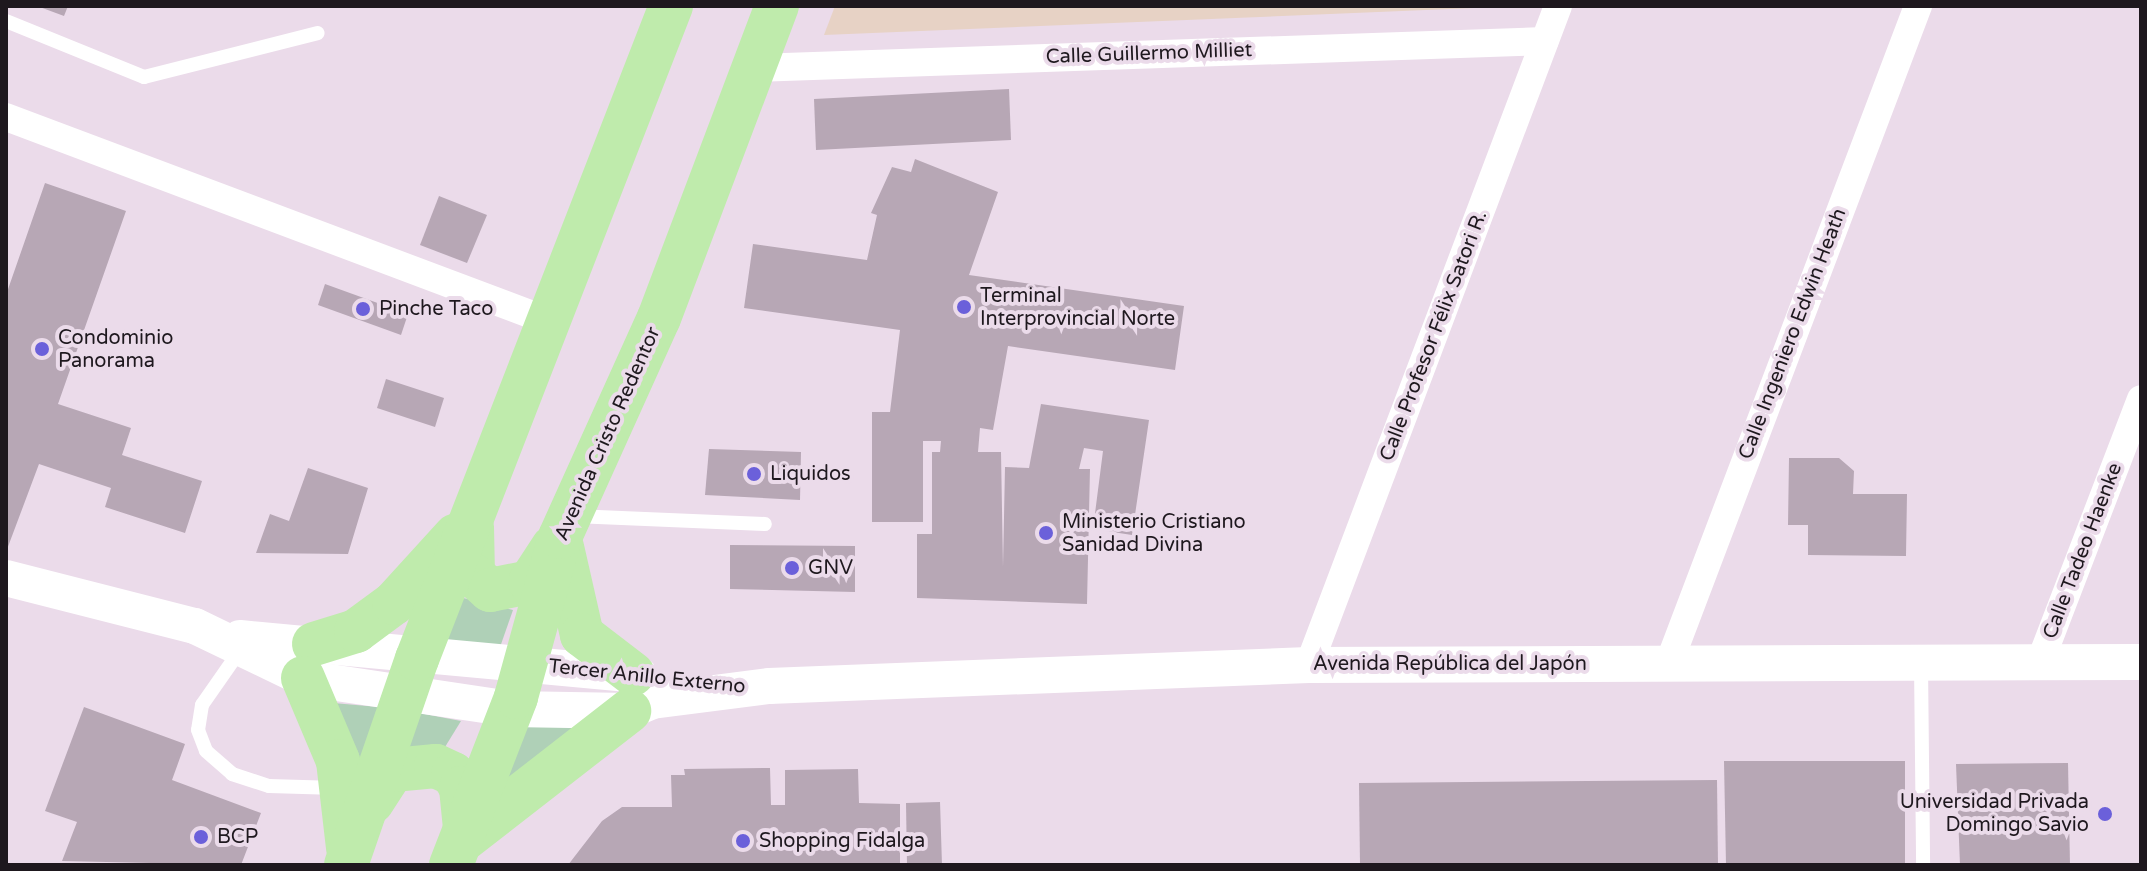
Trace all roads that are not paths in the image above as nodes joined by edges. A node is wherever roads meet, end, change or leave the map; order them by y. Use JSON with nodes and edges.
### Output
{"nodes":[{"id":1,"x":671,"y":6,"type":"edge"},
{"id":2,"x":777,"y":6,"type":"edge"},
{"id":3,"x":1558,"y":6,"type":"edge"},
{"id":4,"x":1918,"y":6,"type":"edge"},
{"id":5,"x":6,"y":21,"type":"edge"},
{"id":6,"x":318,"y":33,"type":"dead end"},
{"id":7,"x":1545,"y":41,"type":"junction"},
{"id":8,"x":753,"y":68,"type":"junction"},
{"id":9,"x":6,"y":117,"type":"edge"},
{"id":10,"x":551,"y":322,"type":"junction"},
{"id":11,"x":2141,"y":399,"type":"edge"},
{"id":12,"x":472,"y":516,"type":"junction"},
{"id":13,"x":765,"y":524,"type":"dead end"},
{"id":14,"x":565,"y":526,"type":"junction"},
{"id":15,"x":6,"y":578,"type":"edge"},
{"id":16,"x":233,"y":641,"type":"junction"},
{"id":17,"x":419,"y":654,"type":"junction"},
{"id":18,"x":2042,"y":657,"type":"junction"},
{"id":19,"x":1921,"y":659,"type":"junction"},
{"id":20,"x":309,"y":661,"type":"junction"},
{"id":21,"x":2141,"y":662,"type":"edge"},
{"id":22,"x":1669,"y":663,"type":"junction"},
{"id":23,"x":525,"y":664,"type":"junction"},
{"id":24,"x":1309,"y":665,"type":"junction"},
{"id":25,"x":760,"y":689,"type":"joint"},
{"id":26,"x":631,"y":693,"type":"junction"},
{"id":27,"x":403,"y":698,"type":"junction"},
{"id":28,"x":511,"y":709,"type":"junction"},
{"id":29,"x":355,"y":798,"type":"junction"},
{"id":30,"x":459,"y":845,"type":"edge"},
{"id":31,"x":348,"y":861,"type":"edge"},
{"id":32,"x":1923,"y":865,"type":"edge"}],
"edges":[{"from":1,"to":10,"type":"main road"},
{"from":2,"to":8,"type":"main road","name":"Avenida Cristo Redentor"},
{"from":3,"to":7,"type":"street","name":"Calle Profesor Félix Satori R."},
{"from":4,"to":22,"type":"street","name":"Calle Ingeniero Edwin Heath"},
{"from":5,"to":6,"type":"lane"},
{"from":7,"to":8,"type":"street","name":"Calle Guillermo Milliet"},
{"from":7,"to":24,"type":"street","name":"Calle Profesor Félix Satori R."},
{"from":8,"to":14,"type":"main road","name":"Avenida Cristo Redentor"},
{"from":9,"to":10,"type":"street"},
{"from":10,"to":12,"type":"main road"},
{"from":11,"to":18,"type":"street","name":"Calle Tadeo Haenke"},
{"from":12,"to":14,"type":"main road"},
{"from":12,"to":17,"type":"main road"},
{"from":12,"to":20,"type":"main road"},
{"from":13,"to":14,"type":"lane"},
{"from":14,"to":23,"type":"main road","name":"Avenida Cristo Redentor"},
{"from":14,"to":26,"type":"main road"},
{"from":15,"to":16,"type":"street","name":"Tercer Anillo Externo"},
{"from":16,"to":20,"type":"street","name":"Tercer Anillo Externo"},
{"from":16,"to":29,"type":"lane"},
{"from":17,"to":20,"type":"street","name":"Tercer Anillo Externo"},
{"from":17,"to":23,"type":"street","name":"Tercer Anillo Externo"},
{"from":17,"to":27,"type":"main road"},
{"from":18,"to":19,"type":"street","name":"Avenida República del Japón"},
{"from":18,"to":21,"type":"street","name":"Avenida República del Japón"},
{"from":19,"to":22,"type":"street","name":"Avenida República del Japón"},
{"from":19,"to":32,"type":"lane"},
{"from":20,"to":27,"type":"street","name":"Tercer Anillo Externo"},
{"from":20,"to":29,"type":"main road"},
{"from":22,"to":24,"type":"street","name":"Avenida República del Japón"},
{"from":23,"to":26,"type":"street","name":"Tercer Anillo Externo"},
{"from":23,"to":28,"type":"main road","name":"Avenida Cristo Redentor"},
{"from":24,"to":25,"type":"street","name":"Avenida República del Japón"},
{"from":25,"to":26,"type":"street","name":"Tercer Anillo Externo"},
{"from":26,"to":28,"type":"street","name":"Tercer Anillo Externo"},
{"from":26,"to":30,"type":"main road"},
{"from":27,"to":28,"type":"street","name":"Tercer Anillo Externo"},
{"from":27,"to":29,"type":"main road"},
{"from":28,"to":30,"type":"main road","name":"Avenida Cristo Redentor"},
{"from":29,"to":30,"type":"main road"},
{"from":29,"to":31,"type":"main road"}]}
